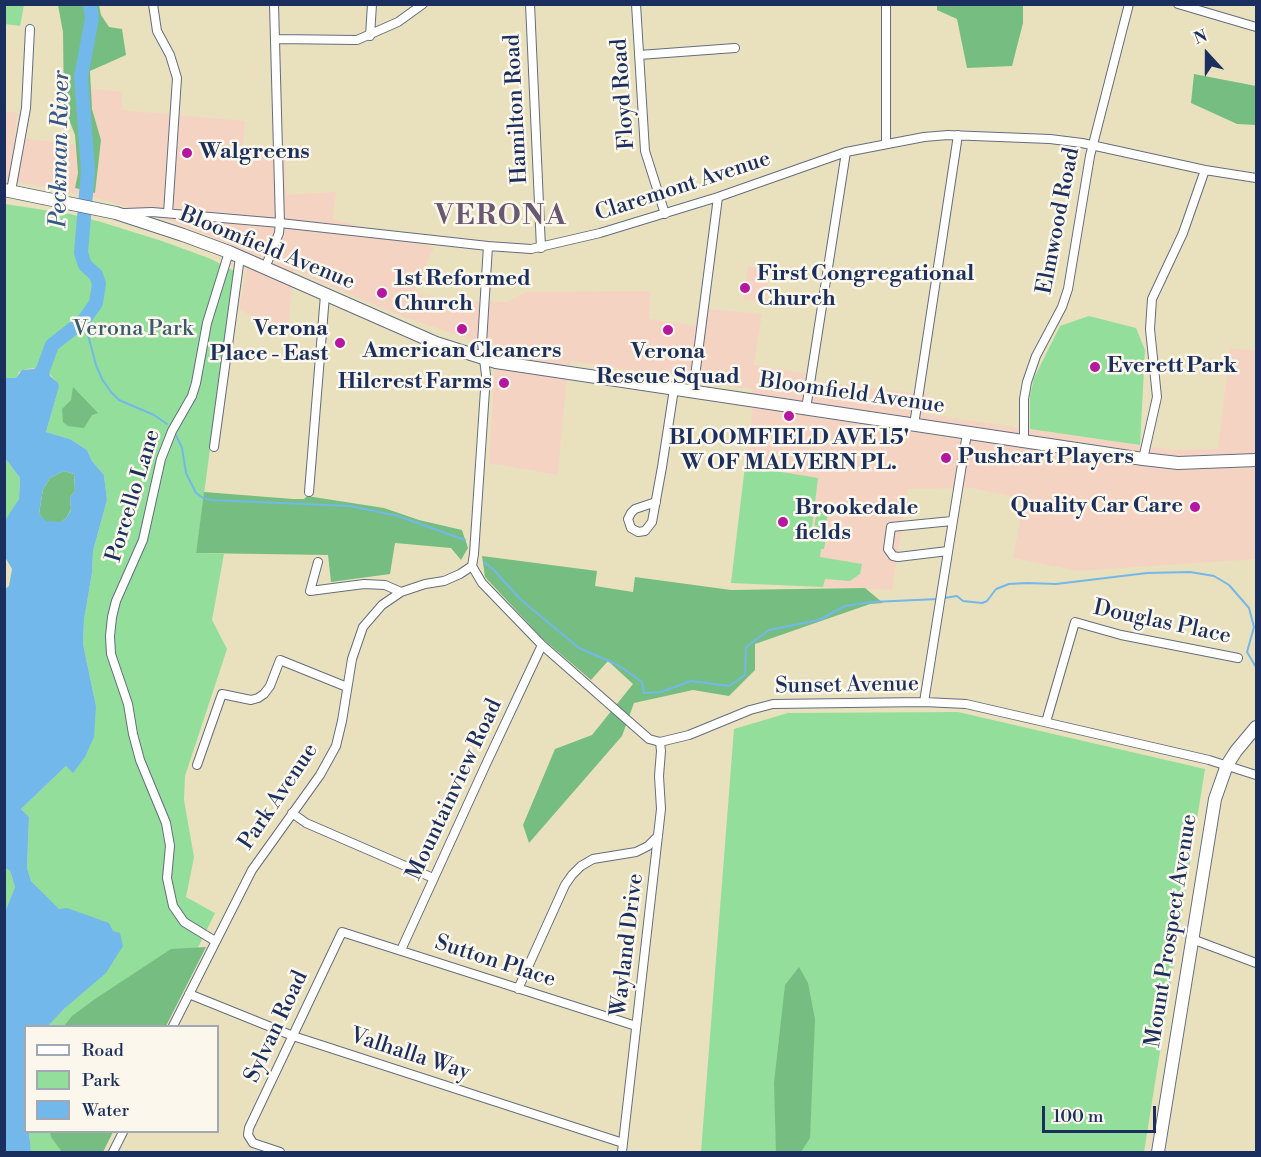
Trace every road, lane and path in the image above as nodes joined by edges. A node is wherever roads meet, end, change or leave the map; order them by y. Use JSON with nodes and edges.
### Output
{"nodes":[{"id":1,"x":153,"y":4,"type":"edge"},
{"id":2,"x":274,"y":4,"type":"edge"},
{"id":3,"x":372,"y":4,"type":"edge"},
{"id":4,"x":423,"y":4,"type":"edge"},
{"id":5,"x":530,"y":4,"type":"edge"},
{"id":6,"x":636,"y":4,"type":"edge"},
{"id":7,"x":886,"y":4,"type":"edge"},
{"id":8,"x":1129,"y":4,"type":"edge"},
{"id":9,"x":1178,"y":4,"type":"edge"},
{"id":10,"x":1257,"y":27,"type":"edge"},
{"id":11,"x":30,"y":28,"type":"dead end"},
{"id":12,"x":370,"y":36,"type":"junction"},
{"id":13,"x":276,"y":39,"type":"junction"},
{"id":14,"x":735,"y":48,"type":"dead end"},
{"id":15,"x":639,"y":54,"type":"junction"},
{"id":16,"x":958,"y":135,"type":"junction"},
{"id":17,"x":886,"y":144,"type":"junction"},
{"id":18,"x":1092,"y":145,"type":"junction"},
{"id":19,"x":846,"y":152,"type":"junction"},
{"id":20,"x":1205,"y":170,"type":"junction"},
{"id":21,"x":1257,"y":178,"type":"edge"},
{"id":22,"x":8,"y":191,"type":"edge"},
{"id":23,"x":718,"y":198,"type":"junction"},
{"id":24,"x":116,"y":213,"type":"junction"},
{"id":25,"x":168,"y":213,"type":"junction"},
{"id":26,"x":665,"y":213,"type":"junction"},
{"id":27,"x":280,"y":223,"type":"junction"},
{"id":28,"x":488,"y":246,"type":"junction"},
{"id":29,"x":541,"y":248,"type":"junction"},
{"id":30,"x":235,"y":255,"type":"junction"},
{"id":31,"x":265,"y":268,"type":"junction"},
{"id":32,"x":325,"y":294,"type":"junction"},
{"id":33,"x":484,"y":359,"type":"junction"},
{"id":34,"x":674,"y":389,"type":"junction"},
{"id":35,"x":693,"y":392,"type":"junction"},
{"id":36,"x":806,"y":409,"type":"junction"},
{"id":37,"x":914,"y":425,"type":"junction"},
{"id":38,"x":967,"y":433,"type":"junction"},
{"id":39,"x":1024,"y":442,"type":"junction"},
{"id":40,"x":214,"y":447,"type":"dead end"},
{"id":41,"x":1143,"y":459,"type":"junction"},
{"id":42,"x":1257,"y":460,"type":"edge"},
{"id":43,"x":309,"y":492,"type":"dead end"},
{"id":44,"x":656,"y":502,"type":"dead end"},
{"id":45,"x":952,"y":521,"type":"junction"},
{"id":46,"x":948,"y":551,"type":"junction"},
{"id":47,"x":318,"y":562,"type":"dead end"},
{"id":48,"x":471,"y":566,"type":"junction"},
{"id":49,"x":401,"y":592,"type":"junction"},
{"id":50,"x":542,"y":645,"type":"junction"},
{"id":51,"x":1238,"y":658,"type":"dead end"},
{"id":52,"x":346,"y":687,"type":"junction"},
{"id":53,"x":924,"y":702,"type":"junction"},
{"id":54,"x":1046,"y":722,"type":"junction"},
{"id":55,"x":1257,"y":727,"type":"edge"},
{"id":56,"x":660,"y":746,"type":"junction"},
{"id":57,"x":197,"y":765,"type":"dead end"},
{"id":58,"x":1227,"y":765,"type":"junction"},
{"id":59,"x":1257,"y":775,"type":"edge"},
{"id":60,"x":292,"y":813,"type":"junction"},
{"id":61,"x":658,"y":836,"type":"junction"},
{"id":62,"x":433,"y":878,"type":"junction"},
{"id":63,"x":342,"y":932,"type":"joint"},
{"id":64,"x":1192,"y":939,"type":"junction"},
{"id":65,"x":215,"y":941,"type":"junction"},
{"id":66,"x":401,"y":950,"type":"junction"},
{"id":67,"x":1257,"y":963,"type":"edge"},
{"id":68,"x":518,"y":988,"type":"junction"},
{"id":69,"x":189,"y":994,"type":"junction"},
{"id":70,"x":174,"y":1025,"type":"edge"},
{"id":71,"x":636,"y":1026,"type":"junction"},
{"id":72,"x":293,"y":1036,"type":"junction"},
{"id":73,"x":122,"y":1133,"type":"edge"},
{"id":74,"x":623,"y":1143,"type":"junction"},
{"id":75,"x":113,"y":1152,"type":"edge"},
{"id":76,"x":280,"y":1152,"type":"edge"},
{"id":77,"x":622,"y":1152,"type":"edge"},
{"id":78,"x":1158,"y":1152,"type":"edge"}],
"edges":[{"from":1,"to":25,"type":"street"},
{"from":2,"to":13,"type":"street"},
{"from":3,"to":12,"type":"street"},
{"from":4,"to":12,"type":"street"},
{"from":5,"to":29,"type":"street","name":"Hamilton Road"},
{"from":6,"to":15,"type":"street","name":"Floyd Road"},
{"from":7,"to":17,"type":"street"},
{"from":8,"to":18,"type":"street","name":"Elmwood Road"},
{"from":9,"to":10,"type":"street"},
{"from":11,"to":22,"type":"street"},
{"from":12,"to":13,"type":"street"},
{"from":13,"to":27,"type":"street"},
{"from":14,"to":15,"type":"street"},
{"from":15,"to":26,"type":"street","name":"Floyd Road"},
{"from":16,"to":17,"type":"street","name":"Claremont Avenue"},
{"from":16,"to":18,"type":"street","name":"Claremont Avenue"},
{"from":16,"to":37,"type":"street"},
{"from":17,"to":19,"type":"street","name":"Claremont Avenue"},
{"from":18,"to":20,"type":"street","name":"Claremont Avenue"},
{"from":18,"to":39,"type":"street","name":"Elmwood Road"},
{"from":19,"to":23,"type":"street","name":"Claremont Avenue"},
{"from":19,"to":36,"type":"street"},
{"from":20,"to":21,"type":"street","name":"Claremont Avenue"},
{"from":20,"to":41,"type":"street"},
{"from":22,"to":24,"type":"main road","name":"Bloomfield Avenue"},
{"from":23,"to":26,"type":"street","name":"Claremont Avenue"},
{"from":23,"to":35,"type":"street"},
{"from":24,"to":25,"type":"street","name":"Claremont Avenue"},
{"from":24,"to":30,"type":"main road","name":"Bloomfield Avenue"},
{"from":25,"to":27,"type":"street","name":"Claremont Avenue"},
{"from":26,"to":29,"type":"street","name":"Claremont Avenue"},
{"from":27,"to":28,"type":"street","name":"Claremont Avenue"},
{"from":27,"to":31,"type":"street"},
{"from":28,"to":29,"type":"street","name":"Claremont Avenue"},
{"from":28,"to":33,"type":"street"},
{"from":30,"to":31,"type":"main road","name":"Bloomfield Avenue"},
{"from":30,"to":40,"type":"street"},
{"from":30,"to":65,"type":"street","name":"Porcello Lane"},
{"from":31,"to":32,"type":"main road","name":"Bloomfield Avenue"},
{"from":32,"to":33,"type":"main road","name":"Bloomfield Avenue"},
{"from":32,"to":43,"type":"street"},
{"from":33,"to":34,"type":"main road","name":"Bloomfield Avenue"},
{"from":33,"to":48,"type":"street"},
{"from":34,"to":35,"type":"main road","name":"Bloomfield Avenue"},
{"from":34,"to":44,"type":"street"},
{"from":35,"to":36,"type":"main road","name":"Bloomfield Avenue"},
{"from":36,"to":37,"type":"main road","name":"Bloomfield Avenue"},
{"from":37,"to":38,"type":"main road","name":"Bloomfield Avenue"},
{"from":38,"to":39,"type":"main road","name":"Bloomfield Avenue"},
{"from":38,"to":45,"type":"street"},
{"from":39,"to":41,"type":"main road","name":"Bloomfield Avenue"},
{"from":41,"to":42,"type":"main road","name":"Bloomfield Avenue"},
{"from":45,"to":46,"type":"street"},
{"from":45,"to":46,"type":"street"},
{"from":46,"to":53,"type":"street"},
{"from":47,"to":49,"type":"street"},
{"from":48,"to":49,"type":"street","name":"Park Avenue"},
{"from":48,"to":50,"type":"street"},
{"from":49,"to":52,"type":"street","name":"Park Avenue"},
{"from":50,"to":56,"type":"street"},
{"from":50,"to":62,"type":"street","name":"Mountainview Road"},
{"from":51,"to":54,"type":"street","name":"Douglas Place"},
{"from":52,"to":57,"type":"street"},
{"from":52,"to":60,"type":"street","name":"Park Avenue"},
{"from":53,"to":54,"type":"street","name":"Sunset Avenue"},
{"from":53,"to":56,"type":"street","name":"Sunset Avenue"},
{"from":54,"to":58,"type":"street","name":"Sunset Avenue"},
{"from":55,"to":58,"type":"main road","name":"Mount Prospect Avenue"},
{"from":56,"to":61,"type":"street","name":"Wayland Drive"},
{"from":58,"to":59,"type":"street","name":"Sunset Avenue"},
{"from":58,"to":64,"type":"main road","name":"Mount Prospect Avenue"},
{"from":60,"to":62,"type":"street"},
{"from":60,"to":65,"type":"street","name":"Park Avenue"},
{"from":61,"to":68,"type":"street"},
{"from":61,"to":71,"type":"street","name":"Wayland Drive"},
{"from":62,"to":66,"type":"street","name":"Mountainview Road"},
{"from":63,"to":66,"type":"street","name":"Sutton Place"},
{"from":63,"to":72,"type":"street","name":"Sylvan Road"},
{"from":64,"to":67,"type":"street"},
{"from":64,"to":78,"type":"main road","name":"Mount Prospect Avenue"},
{"from":65,"to":69,"type":"street","name":"Park Avenue"},
{"from":66,"to":68,"type":"street","name":"Sutton Place"},
{"from":68,"to":71,"type":"street","name":"Sutton Place"},
{"from":69,"to":70,"type":"street","name":"Park Avenue"},
{"from":69,"to":72,"type":"street","name":"Valhalla Way"},
{"from":71,"to":74,"type":"street","name":"Wayland Drive"},
{"from":72,"to":74,"type":"street","name":"Valhalla Way"},
{"from":72,"to":76,"type":"street","name":"Sylvan Road"},
{"from":73,"to":75,"type":"street"},
{"from":74,"to":77,"type":"street","name":"Wayland Drive"}]}
